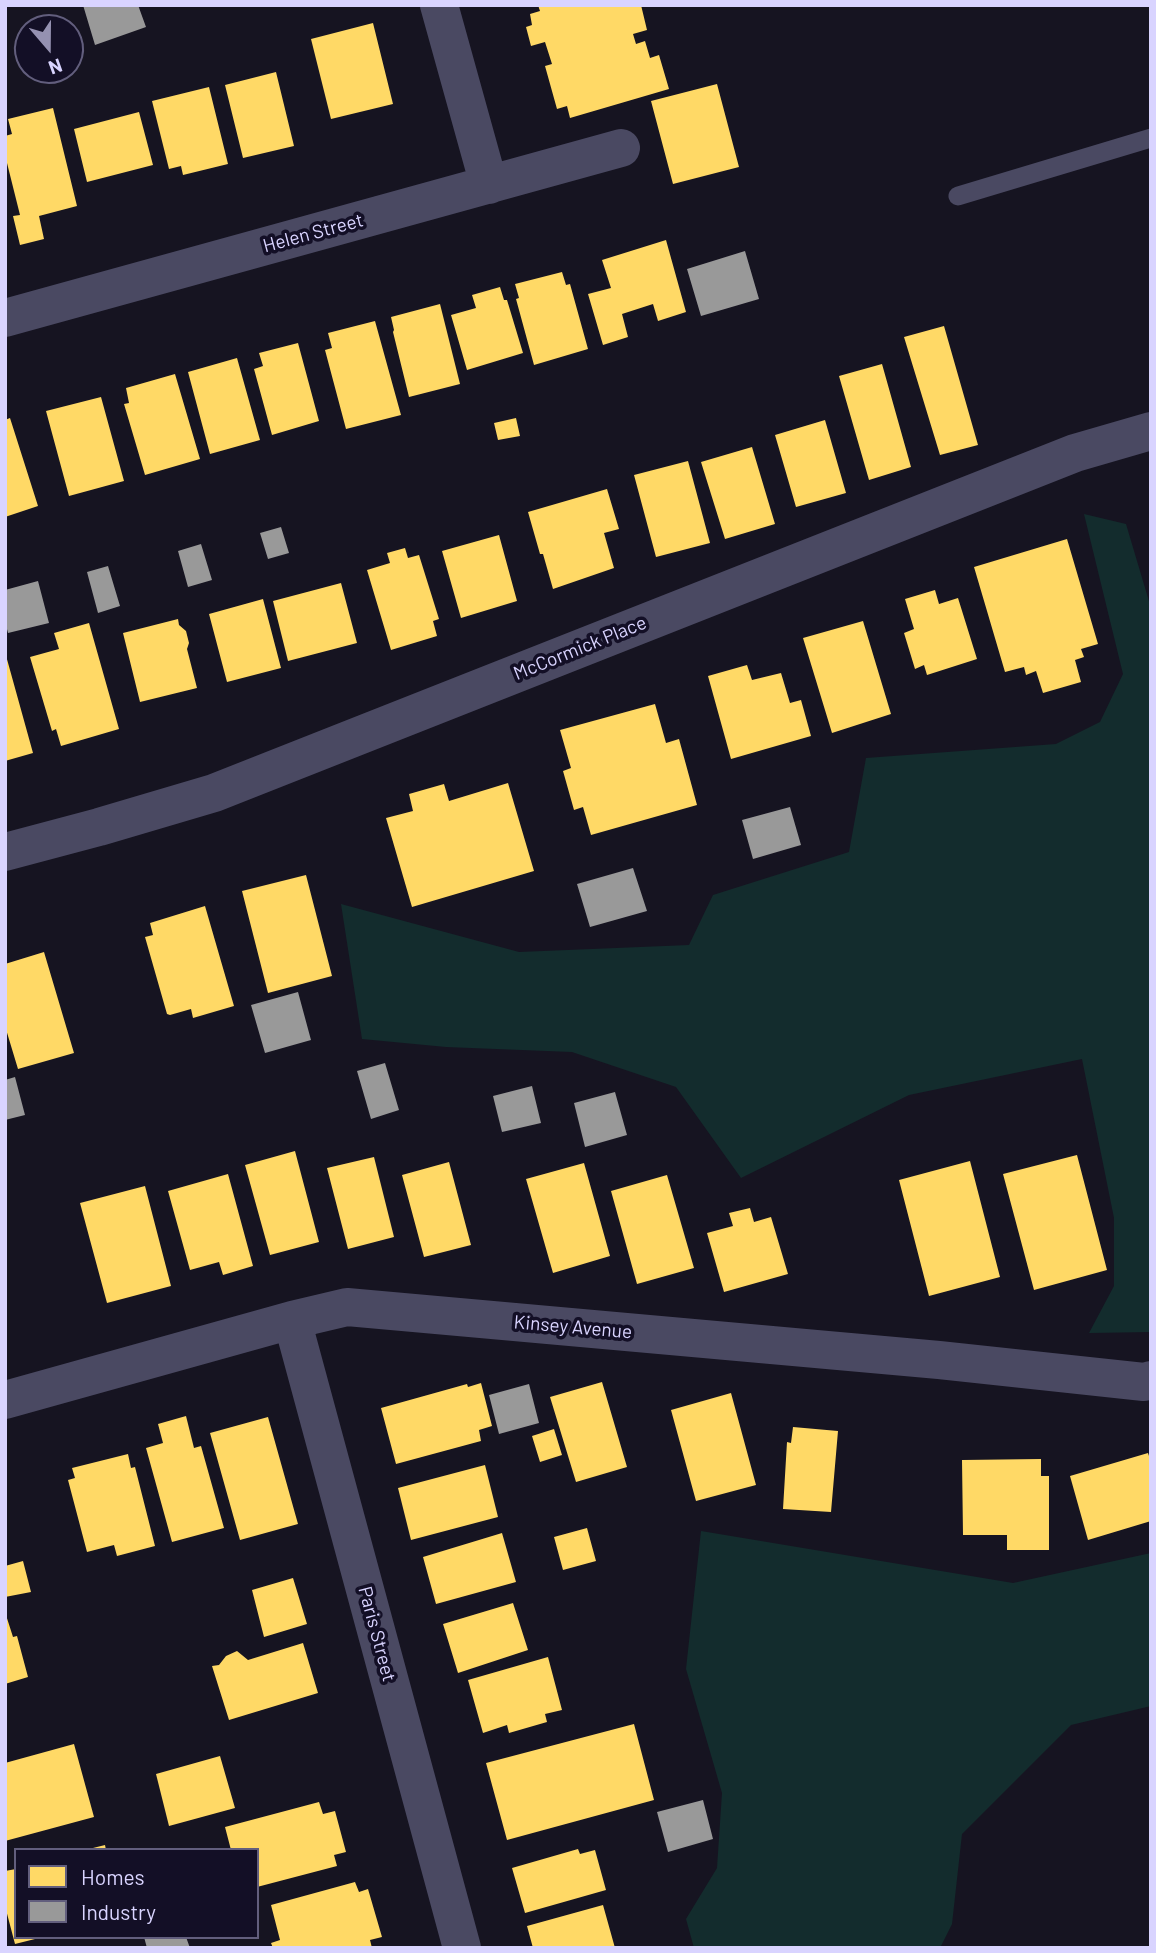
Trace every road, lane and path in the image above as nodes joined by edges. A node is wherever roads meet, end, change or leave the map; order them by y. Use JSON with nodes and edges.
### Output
{"nodes":[{"id":1,"x":439,"y":5,"type":"edge"},
{"id":2,"x":1151,"y":138,"type":"edge"},
{"id":3,"x":621,"y":148,"type":"dead end"},
{"id":4,"x":489,"y":185,"type":"junction"},
{"id":5,"x":958,"y":196,"type":"dead end"},
{"id":6,"x":5,"y":318,"type":"edge"},
{"id":7,"x":1151,"y":431,"type":"edge"},
{"id":8,"x":5,"y":852,"type":"edge"},
{"id":9,"x":292,"y":1320,"type":"junction"},
{"id":10,"x":1151,"y":1380,"type":"edge"},
{"id":11,"x":5,"y":1399,"type":"edge"},
{"id":12,"x":462,"y":1948,"type":"edge"}],
"edges":[{"from":1,"to":4,"type":"street"},
{"from":2,"to":5,"type":"lane"},
{"from":3,"to":4,"type":"street","name":"Helen Street"},
{"from":4,"to":6,"type":"street","name":"Helen Street"},
{"from":7,"to":8,"type":"street","name":"McCormick Place"},
{"from":9,"to":10,"type":"street","name":"Kinsey Avenue"},
{"from":9,"to":11,"type":"street","name":"Kinsey Avenue"},
{"from":9,"to":12,"type":"street","name":"Paris Street"}]}
